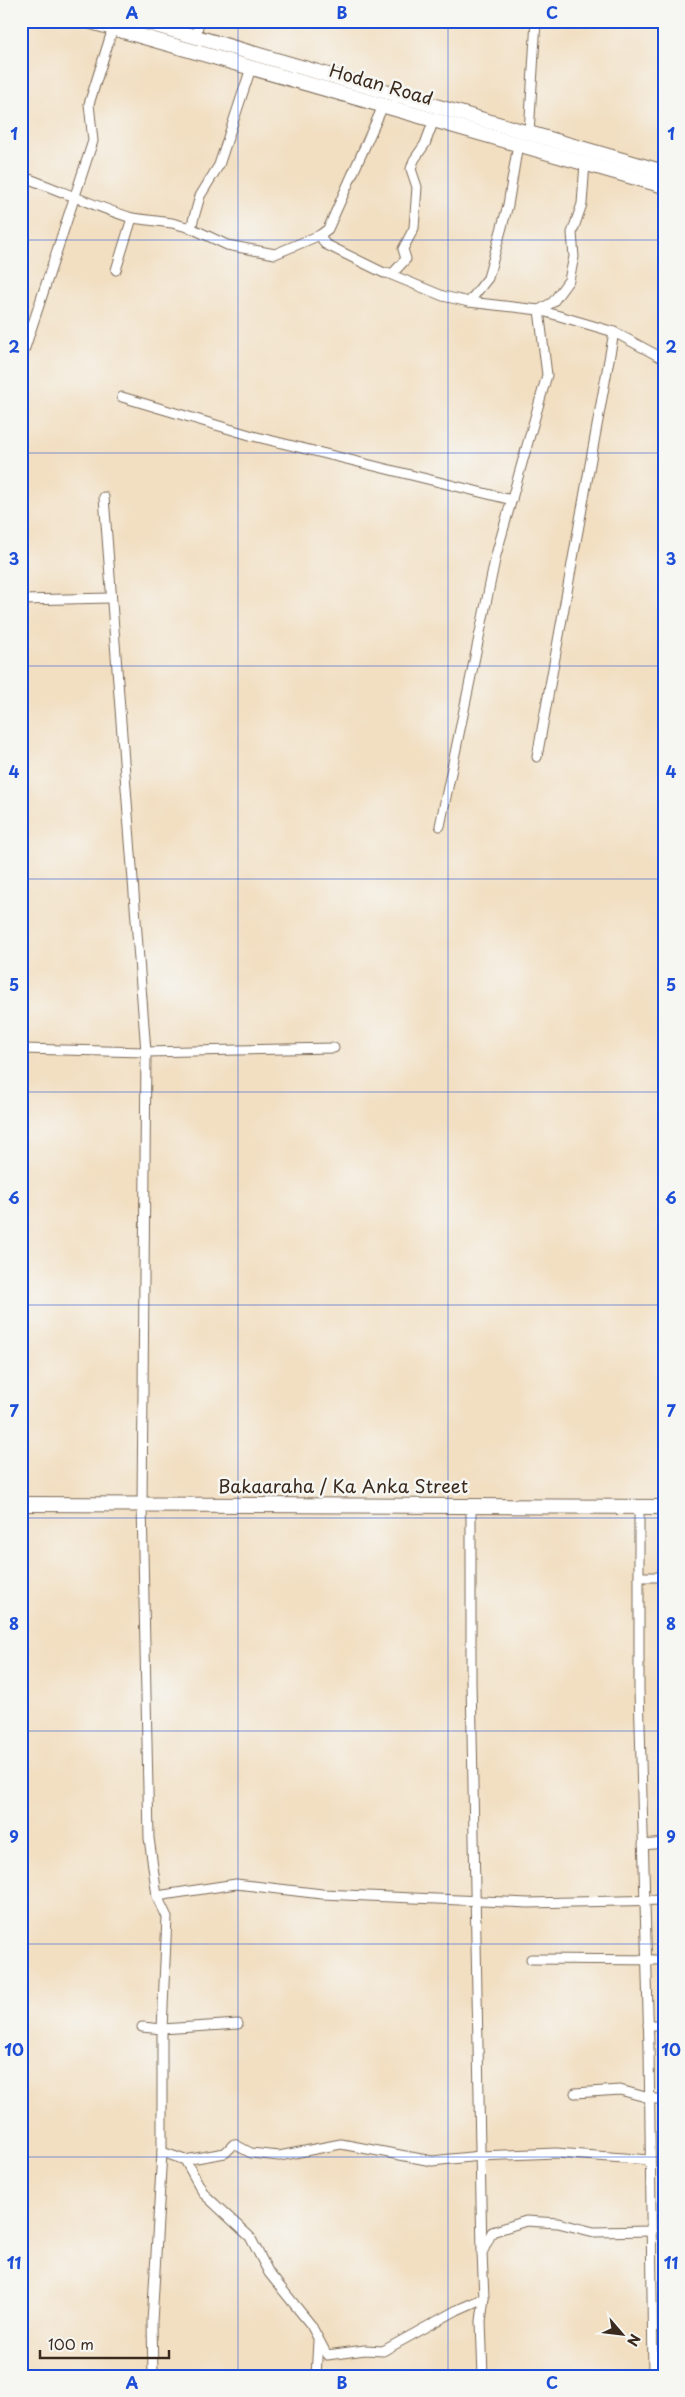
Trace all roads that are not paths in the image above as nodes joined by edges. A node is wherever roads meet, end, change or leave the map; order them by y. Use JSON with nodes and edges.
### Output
{"nodes":[{"id":1,"x":88,"y":21,"type":"edge"},
{"id":2,"x":141,"y":21,"type":"edge"},
{"id":3,"x":199,"y":21,"type":"edge"},
{"id":4,"x":536,"y":21,"type":"edge"},
{"id":5,"x":113,"y":28,"type":"junction"},
{"id":6,"x":196,"y":37,"type":"junction"},
{"id":7,"x":251,"y":68,"type":"junction"},
{"id":8,"x":383,"y":106,"type":"junction"},
{"id":9,"x":434,"y":120,"type":"junction"},
{"id":10,"x":529,"y":133,"type":"junction"},
{"id":11,"x":518,"y":144,"type":"junction"},
{"id":12,"x":585,"y":163,"type":"junction"},
{"id":13,"x":664,"y":172,"type":"edge"},
{"id":14,"x":21,"y":176,"type":"edge"},
{"id":15,"x":664,"y":186,"type":"edge"},
{"id":16,"x":76,"y":196,"type":"junction"},
{"id":17,"x":132,"y":218,"type":"junction"},
{"id":18,"x":191,"y":228,"type":"junction"},
{"id":19,"x":320,"y":235,"type":"junction"},
{"id":20,"x":116,"y":270,"type":"dead end"},
{"id":21,"x":387,"y":273,"type":"junction"},
{"id":22,"x":469,"y":302,"type":"junction"},
{"id":23,"x":539,"y":310,"type":"junction"},
{"id":24,"x":614,"y":332,"type":"junction"},
{"id":25,"x":664,"y":359,"type":"edge"},
{"id":26,"x":21,"y":360,"type":"edge"},
{"id":27,"x":122,"y":397,"type":"dead end"},
{"id":28,"x":104,"y":497,"type":"dead end"},
{"id":29,"x":512,"y":500,"type":"junction"},
{"id":30,"x":111,"y":598,"type":"junction"},
{"id":31,"x":21,"y":600,"type":"edge"},
{"id":32,"x":537,"y":757,"type":"dead end"},
{"id":33,"x":440,"y":826,"type":"dead end"},
{"id":34,"x":334,"y":1048,"type":"dead end"},
{"id":35,"x":21,"y":1049,"type":"edge"},
{"id":36,"x":146,"y":1052,"type":"junction"},
{"id":37,"x":21,"y":1504,"type":"edge"},
{"id":38,"x":142,"y":1504,"type":"junction"},
{"id":39,"x":471,"y":1506,"type":"junction"},
{"id":40,"x":639,"y":1507,"type":"junction"},
{"id":41,"x":664,"y":1508,"type":"edge"},
{"id":42,"x":639,"y":1577,"type":"junction"},
{"id":43,"x":664,"y":1578,"type":"edge"},
{"id":44,"x":664,"y":1843,"type":"edge"},
{"id":45,"x":643,"y":1845,"type":"junction"},
{"id":46,"x":156,"y":1896,"type":"junction"},
{"id":47,"x":475,"y":1900,"type":"junction"},
{"id":48,"x":645,"y":1900,"type":"junction"},
{"id":49,"x":664,"y":1900,"type":"edge"},
{"id":50,"x":531,"y":1960,"type":"dead end"},
{"id":51,"x":646,"y":1960,"type":"junction"},
{"id":52,"x":664,"y":1960,"type":"edge"},
{"id":53,"x":238,"y":2024,"type":"dead end"},
{"id":54,"x":648,"y":2025,"type":"junction"},
{"id":55,"x":664,"y":2025,"type":"edge"},
{"id":56,"x":142,"y":2027,"type":"dead end"},
{"id":57,"x":162,"y":2029,"type":"junction"},
{"id":58,"x":576,"y":2093,"type":"dead end"},
{"id":59,"x":649,"y":2098,"type":"junction"},
{"id":60,"x":664,"y":2100,"type":"edge"},
{"id":61,"x":162,"y":2152,"type":"junction"},
{"id":62,"x":480,"y":2156,"type":"junction"},
{"id":63,"x":185,"y":2160,"type":"junction"},
{"id":64,"x":650,"y":2160,"type":"junction"},
{"id":65,"x":651,"y":2231,"type":"junction"},
{"id":66,"x":482,"y":2253,"type":"junction"},
{"id":67,"x":484,"y":2298,"type":"junction"},
{"id":68,"x":318,"y":2335,"type":"junction"},
{"id":69,"x":153,"y":2376,"type":"edge"},
{"id":70,"x":316,"y":2376,"type":"edge"},
{"id":71,"x":483,"y":2376,"type":"edge"},
{"id":72,"x":653,"y":2376,"type":"edge"}],
"edges":[{"from":1,"to":5,"type":"main road","name":"Hodan Road"},
{"from":2,"to":6,"type":"main road","name":"Hodan Road"},
{"from":3,"to":6,"type":"street"},
{"from":4,"to":10,"type":"street"},
{"from":5,"to":7,"type":"main road","name":"Hodan Road"},
{"from":5,"to":16,"type":"street"},
{"from":6,"to":10,"type":"main road","name":"Hodan Road"},
{"from":7,"to":8,"type":"main road","name":"Hodan Road"},
{"from":7,"to":18,"type":"street"},
{"from":8,"to":9,"type":"main road","name":"Hodan Road"},
{"from":8,"to":19,"type":"street"},
{"from":9,"to":11,"type":"main road","name":"Hodan Road"},
{"from":9,"to":21,"type":"street"},
{"from":10,"to":13,"type":"main road","name":"Hodan Road"},
{"from":11,"to":12,"type":"main road","name":"Hodan Road"},
{"from":11,"to":22,"type":"street"},
{"from":12,"to":15,"type":"main road","name":"Hodan Road"},
{"from":12,"to":23,"type":"street"},
{"from":14,"to":16,"type":"street"},
{"from":16,"to":17,"type":"street"},
{"from":16,"to":26,"type":"street"},
{"from":17,"to":18,"type":"street"},
{"from":17,"to":20,"type":"street"},
{"from":18,"to":19,"type":"street"},
{"from":19,"to":21,"type":"street"},
{"from":21,"to":22,"type":"street"},
{"from":22,"to":23,"type":"street"},
{"from":23,"to":24,"type":"street"},
{"from":23,"to":29,"type":"street"},
{"from":24,"to":25,"type":"street"},
{"from":24,"to":32,"type":"street"},
{"from":27,"to":29,"type":"street"},
{"from":28,"to":30,"type":"street"},
{"from":29,"to":33,"type":"street"},
{"from":30,"to":31,"type":"street"},
{"from":30,"to":36,"type":"street"},
{"from":34,"to":36,"type":"street"},
{"from":35,"to":36,"type":"street"},
{"from":36,"to":38,"type":"street"},
{"from":37,"to":38,"type":"main road","name":"Bakaaraha / Ka Anka Street"},
{"from":38,"to":39,"type":"main road","name":"Bakaaraha / Ka Anka Street"},
{"from":38,"to":46,"type":"street"},
{"from":39,"to":40,"type":"main road","name":"Bakaaraha / Ka Anka Street"},
{"from":39,"to":47,"type":"street"},
{"from":40,"to":41,"type":"main road","name":"Bakaaraha / Ka Anka Street"},
{"from":40,"to":42,"type":"street"},
{"from":42,"to":43,"type":"street"},
{"from":42,"to":45,"type":"street"},
{"from":44,"to":45,"type":"street"},
{"from":45,"to":48,"type":"street"},
{"from":46,"to":47,"type":"street"},
{"from":46,"to":57,"type":"street"},
{"from":47,"to":48,"type":"street"},
{"from":47,"to":62,"type":"street"},
{"from":48,"to":49,"type":"street"},
{"from":48,"to":51,"type":"street"},
{"from":50,"to":51,"type":"street"},
{"from":51,"to":52,"type":"street"},
{"from":51,"to":54,"type":"street"},
{"from":53,"to":57,"type":"street"},
{"from":54,"to":55,"type":"street"},
{"from":54,"to":59,"type":"street"},
{"from":56,"to":57,"type":"street"},
{"from":57,"to":61,"type":"street"},
{"from":58,"to":59,"type":"street"},
{"from":59,"to":60,"type":"street"},
{"from":59,"to":64,"type":"street"},
{"from":61,"to":63,"type":"street"},
{"from":61,"to":69,"type":"street"},
{"from":62,"to":63,"type":"street"},
{"from":62,"to":64,"type":"street"},
{"from":62,"to":66,"type":"street"},
{"from":63,"to":68,"type":"street"},
{"from":64,"to":65,"type":"street"},
{"from":65,"to":66,"type":"street"},
{"from":65,"to":72,"type":"street"},
{"from":66,"to":67,"type":"street"},
{"from":67,"to":68,"type":"street"},
{"from":67,"to":71,"type":"street"},
{"from":68,"to":70,"type":"street"}]}
